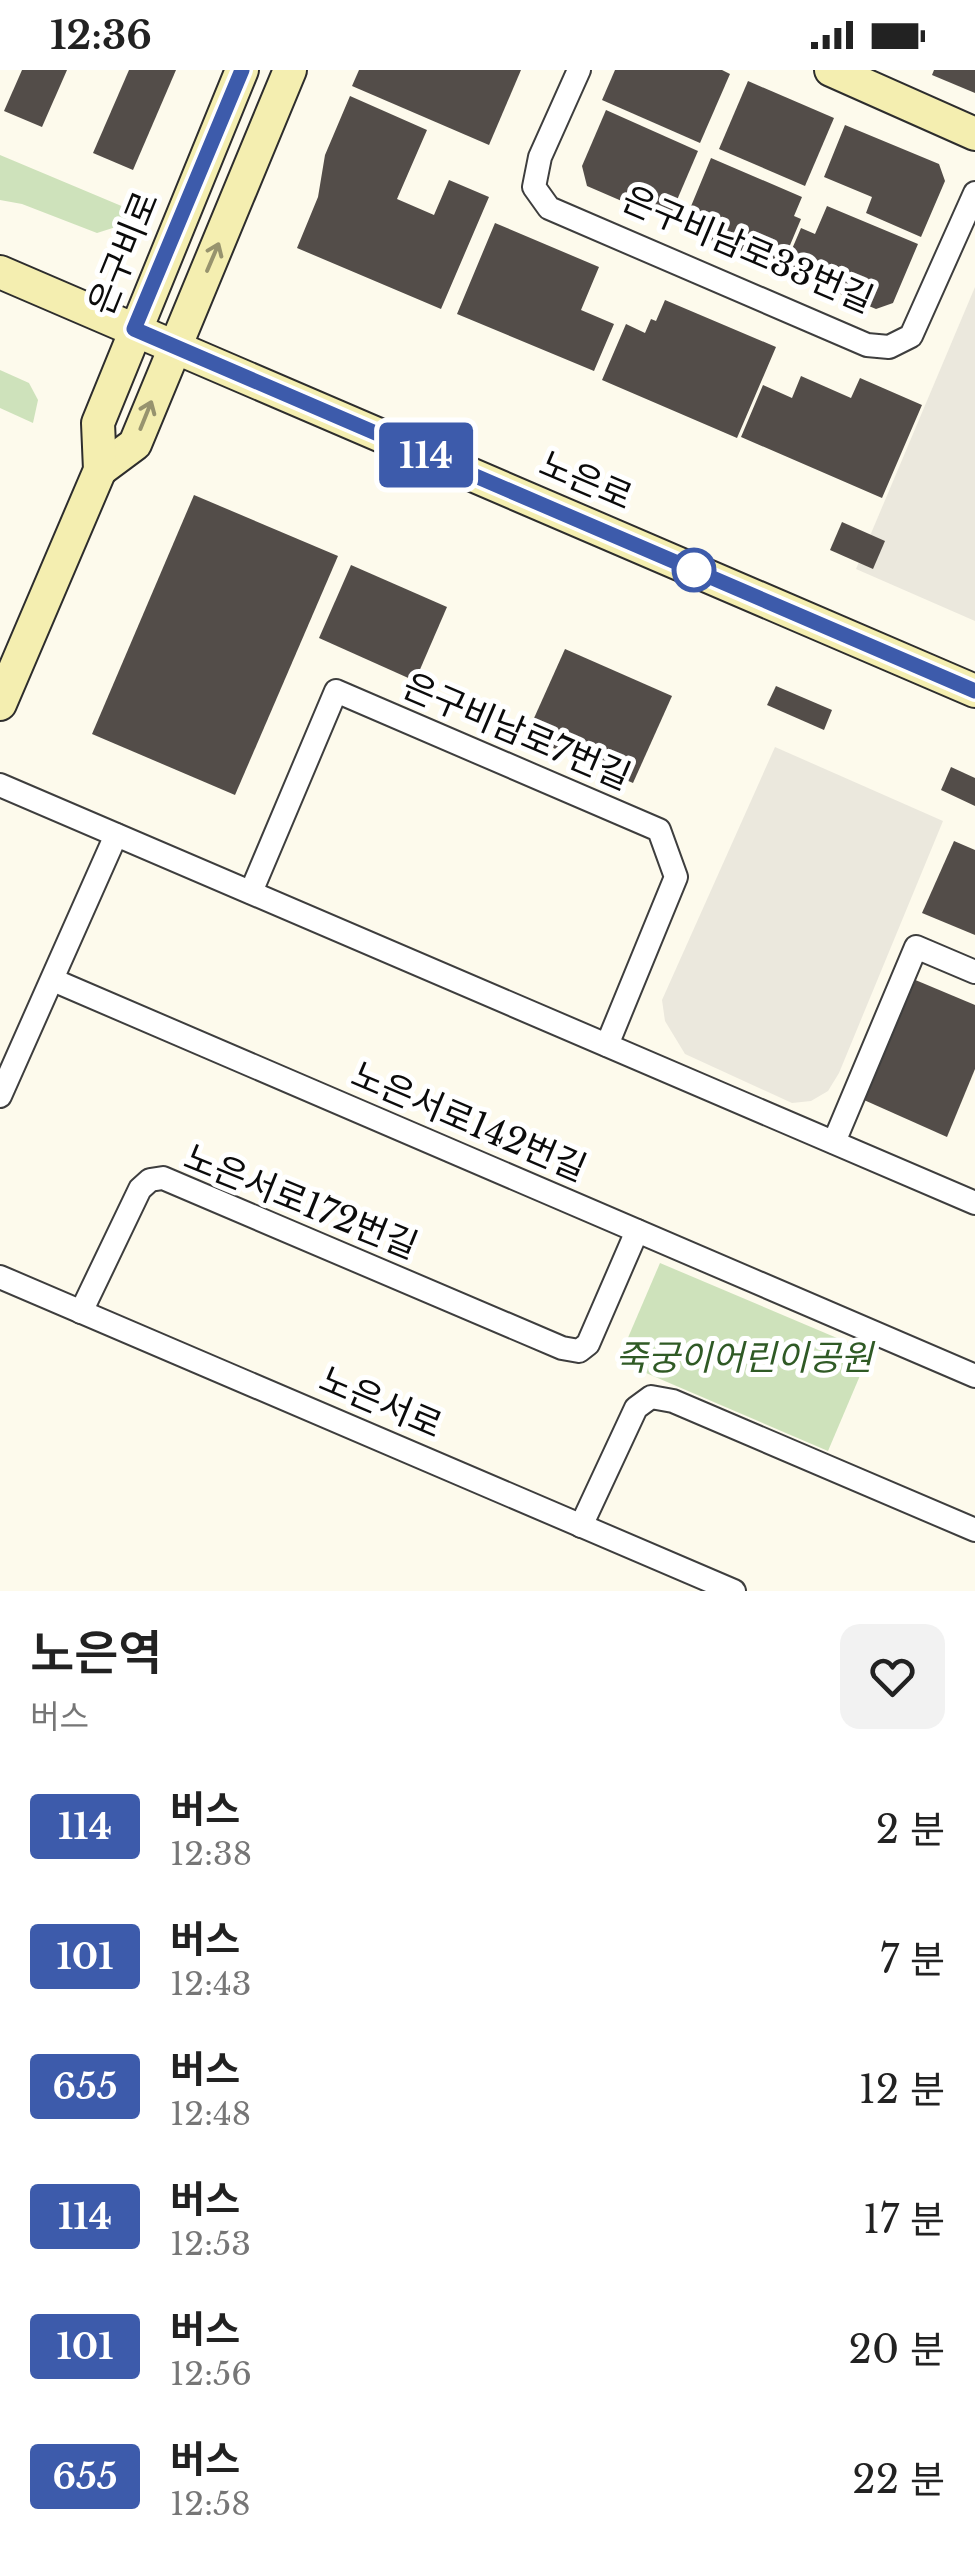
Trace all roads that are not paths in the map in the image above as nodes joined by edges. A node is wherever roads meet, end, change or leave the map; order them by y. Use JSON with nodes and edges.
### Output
{"nodes":[{"id":1,"x":242,"y":70,"type":"edge"},
{"id":2,"x":290,"y":70,"type":"edge"},
{"id":3,"x":579,"y":70,"type":"edge"},
{"id":4,"x":830,"y":70,"type":"edge"},
{"id":5,"x":975,"y":134,"type":"edge"},
{"id":6,"x":975,"y":193,"type":"edge"},
{"id":7,"x":0,"y":272,"type":"edge"},
{"id":8,"x":134,"y":329,"type":"junction"},
{"id":9,"x":174,"y":346,"type":"junction"},
{"id":10,"x":100,"y":470,"type":"junction"},
{"id":11,"x":975,"y":691,"type":"edge"},
{"id":12,"x":0,"y":704,"type":"edge"},
{"id":13,"x":0,"y":785,"type":"edge"},
{"id":14,"x":116,"y":835,"type":"junction"},
{"id":15,"x":250,"y":892,"type":"junction"},
{"id":16,"x":975,"y":972,"type":"edge"},
{"id":17,"x":53,"y":980,"type":"junction"},
{"id":18,"x":607,"y":1046,"type":"junction"},
{"id":19,"x":0,"y":1096,"type":"edge"},
{"id":20,"x":834,"y":1142,"type":"junction"},
{"id":21,"x":975,"y":1203,"type":"edge"},
{"id":22,"x":637,"y":1231,"type":"junction"},
{"id":23,"x":0,"y":1277,"type":"edge"},
{"id":24,"x":81,"y":1312,"type":"junction"},
{"id":25,"x":975,"y":1376,"type":"edge"},
{"id":26,"x":581,"y":1526,"type":"junction"},
{"id":27,"x":975,"y":1530,"type":"edge"},
{"id":28,"x":734,"y":1591,"type":"edge"}],
"edges":[{"from":1,"to":8,"type":"street","name":"은구비로"},
{"from":9,"to":2,"type":"street","name":"은구비로","one_way":true},
{"from":3,"to":6,"type":"street","name":"은구비남로33번길"},
{"from":4,"to":5,"type":"street"},
{"from":7,"to":8,"type":"street","name":"노은로"},
{"from":8,"to":9,"type":"street","name":"노은로"},
{"from":8,"to":10,"type":"street","name":"은구비로"},
{"from":10,"to":9,"type":"street","name":"은구비로","one_way":true},
{"from":9,"to":11,"type":"street","name":"노은로"},
{"from":10,"to":12,"type":"street","name":"은구비로"},
{"from":13,"to":14,"type":"street"},
{"from":14,"to":15,"type":"street"},
{"from":14,"to":17,"type":"street"},
{"from":15,"to":18,"type":"street"},
{"from":15,"to":18,"type":"street","name":"은구비남로7번길"},
{"from":16,"to":20,"type":"street"},
{"from":17,"to":19,"type":"street"},
{"from":17,"to":22,"type":"street","name":"노은서로142번길"},
{"from":18,"to":20,"type":"street"},
{"from":20,"to":21,"type":"street"},
{"from":22,"to":24,"type":"street","name":"노은서로172번길"},
{"from":22,"to":25,"type":"street","name":"노은서로142번길"},
{"from":23,"to":24,"type":"street","name":"노은서로"},
{"from":24,"to":26,"type":"street","name":"노은서로"},
{"from":26,"to":27,"type":"street"},
{"from":26,"to":28,"type":"street","name":"노은서로"}]}
